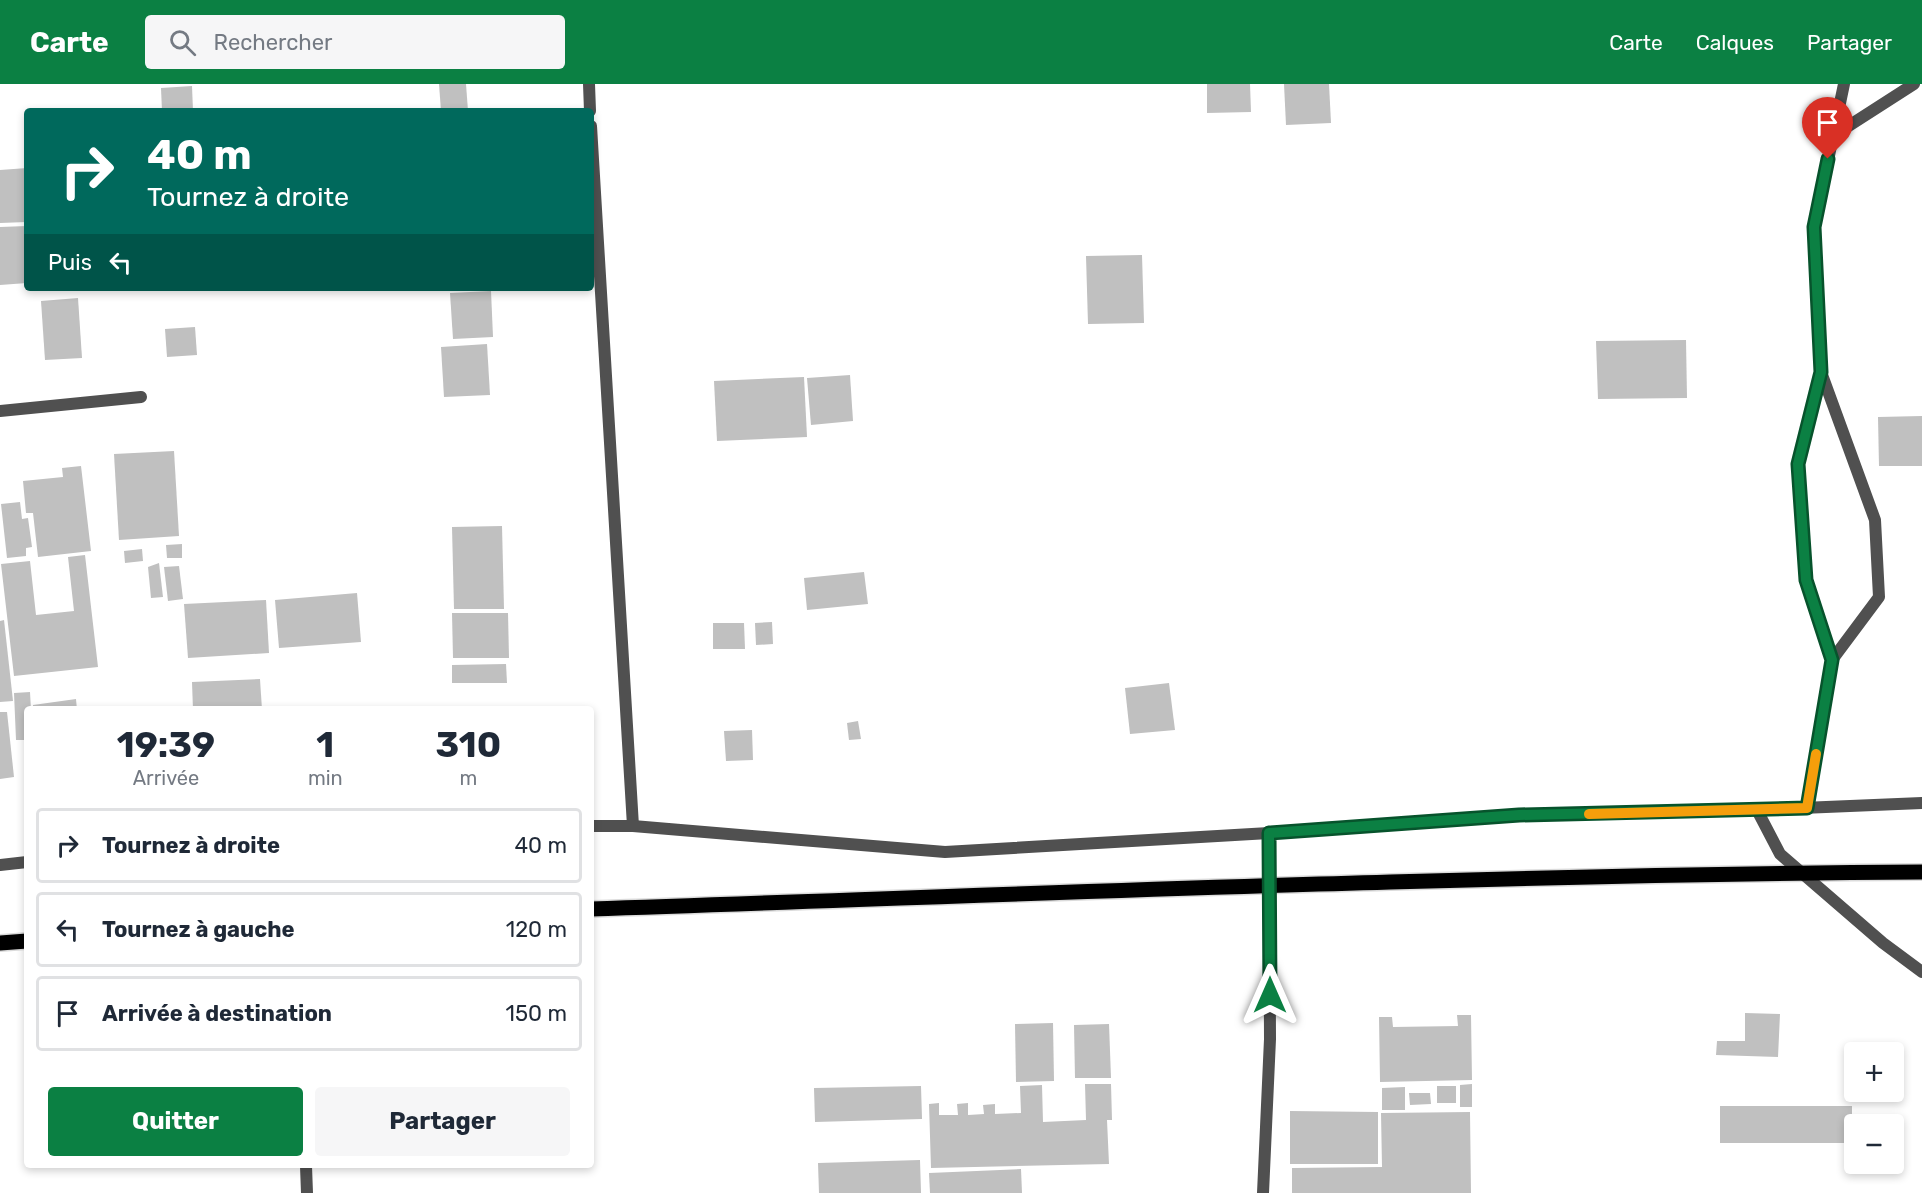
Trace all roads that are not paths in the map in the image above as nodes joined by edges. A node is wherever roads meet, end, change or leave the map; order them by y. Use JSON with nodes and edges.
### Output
{"nodes":[{"id":1,"x":588,"y":84,"type":"edge"},
{"id":2,"x":1844,"y":84,"type":"edge"},
{"id":3,"x":1914,"y":84,"type":"edge"},
{"id":4,"x":590,"y":108,"type":"edge"},
{"id":5,"x":1833,"y":136,"type":"junction"},
{"id":6,"x":594,"y":176,"type":"edge"},
{"id":7,"x":1821,"y":372,"type":"junction"},
{"id":8,"x":141,"y":397,"type":"dead end"},
{"id":9,"x":0,"y":411,"type":"edge"},
{"id":10,"x":1832,"y":660,"type":"junction"},
{"id":11,"x":1922,"y":803,"type":"edge"},
{"id":12,"x":1807,"y":808,"type":"junction"},
{"id":13,"x":1757,"y":810,"type":"junction"},
{"id":14,"x":594,"y":826,"type":"edge"},
{"id":15,"x":633,"y":826,"type":"junction"},
{"id":16,"x":1269,"y":833,"type":"junction"},
{"id":17,"x":24,"y":862,"type":"edge"},
{"id":18,"x":0,"y":865,"type":"edge"},
{"id":19,"x":1922,"y":872,"type":"edge"},
{"id":20,"x":1800,"y":873,"type":"junction"},
{"id":21,"x":1270,"y":885,"type":"junction"},
{"id":22,"x":594,"y":909,"type":"edge"},
{"id":23,"x":24,"y":941,"type":"edge"},
{"id":24,"x":0,"y":944,"type":"edge"},
{"id":25,"x":1922,"y":972,"type":"edge"},
{"id":26,"x":306,"y":1168,"type":"edge"},
{"id":27,"x":307,"y":1193,"type":"edge"},
{"id":28,"x":1263,"y":1193,"type":"edge"}],
"edges":[{"from":1,"to":4,"type":"street"},
{"from":2,"to":5,"type":"street"},
{"from":3,"to":5,"type":"street"},
{"from":5,"to":7,"type":"street"},
{"from":6,"to":15,"type":"street"},
{"from":7,"to":10,"type":"street"},
{"from":7,"to":10,"type":"street"},
{"from":8,"to":9,"type":"street"},
{"from":10,"to":12,"type":"street"},
{"from":11,"to":12,"type":"street"},
{"from":12,"to":13,"type":"street"},
{"from":13,"to":16,"type":"street"},
{"from":13,"to":20,"type":"street"},
{"from":14,"to":15,"type":"street"},
{"from":15,"to":16,"type":"street"},
{"from":16,"to":21,"type":"street"},
{"from":17,"to":18,"type":"street"},
{"from":19,"to":20,"type":"main road"},
{"from":20,"to":21,"type":"main road"},
{"from":20,"to":25,"type":"street"},
{"from":21,"to":22,"type":"main road"},
{"from":21,"to":28,"type":"street"},
{"from":23,"to":24,"type":"main road"},
{"from":26,"to":27,"type":"street"}]}
